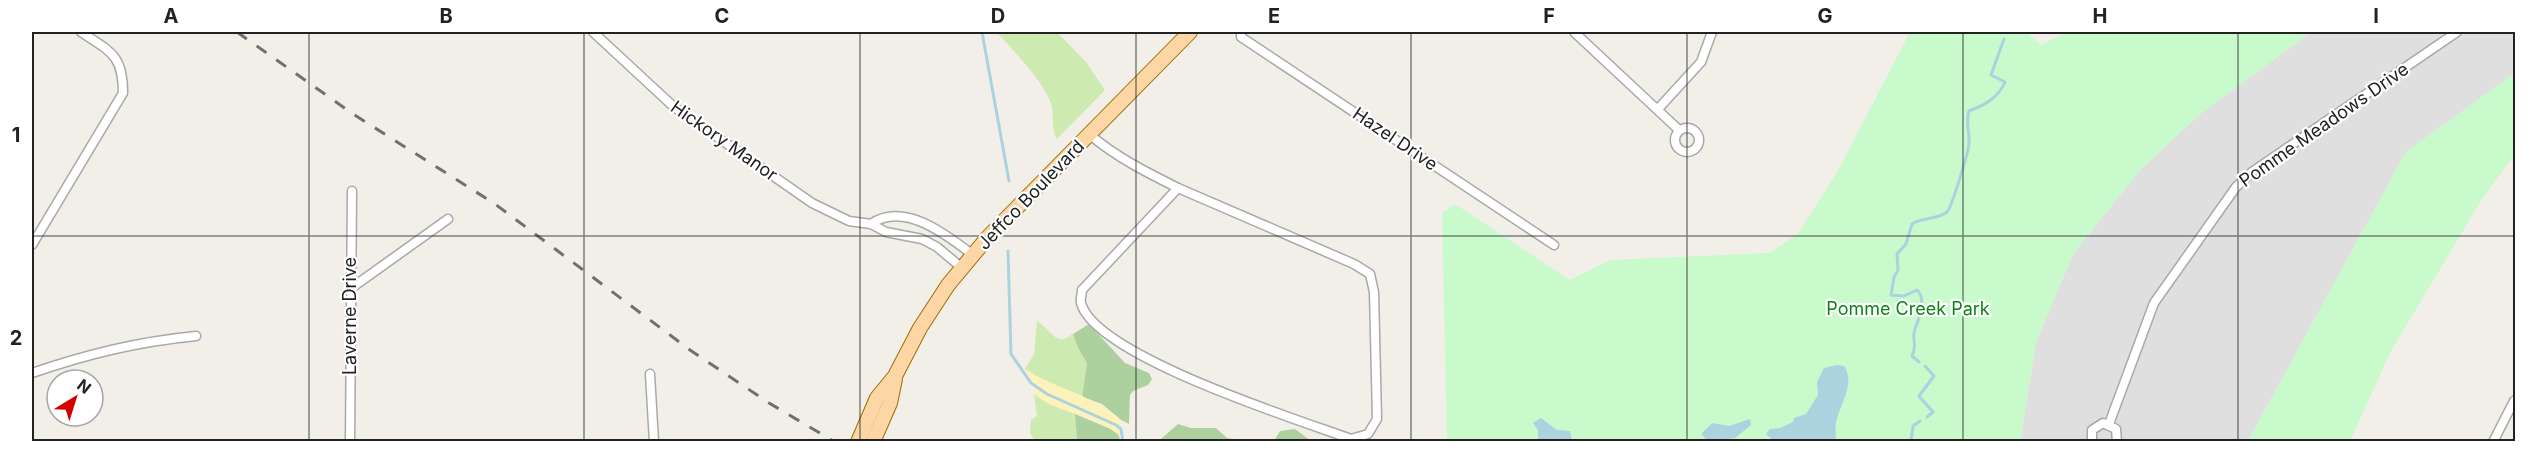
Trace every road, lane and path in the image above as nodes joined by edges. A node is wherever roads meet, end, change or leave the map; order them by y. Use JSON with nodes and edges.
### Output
{"nodes":[{"id":1,"x":81,"y":32,"type":"edge"},
{"id":2,"x":593,"y":32,"type":"edge"},
{"id":3,"x":1190,"y":32,"type":"edge"},
{"id":4,"x":1241,"y":32,"type":"edge"},
{"id":5,"x":1574,"y":32,"type":"edge"},
{"id":6,"x":1712,"y":32,"type":"edge"},
{"id":7,"x":2457,"y":32,"type":"edge"},
{"id":8,"x":1658,"y":109,"type":"junction"},
{"id":9,"x":1679,"y":130,"type":"dead end"},
{"id":10,"x":1089,"y":134,"type":"junction"},
{"id":11,"x":1178,"y":188,"type":"junction"},
{"id":12,"x":352,"y":191,"type":"dead end"},
{"id":13,"x":448,"y":219,"type":"dead end"},
{"id":14,"x":871,"y":224,"type":"junction"},
{"id":15,"x":32,"y":245,"type":"edge"},
{"id":16,"x":1554,"y":245,"type":"dead end"},
{"id":17,"x":973,"y":255,"type":"junction"},
{"id":18,"x":963,"y":268,"type":"junction"},
{"id":19,"x":350,"y":289,"type":"junction"},
{"id":20,"x":196,"y":336,"type":"dead end"},
{"id":21,"x":32,"y":373,"type":"edge"},
{"id":22,"x":650,"y":374,"type":"dead end"},
{"id":23,"x":895,"y":376,"type":"junction"},
{"id":24,"x":2514,"y":401,"type":"edge"},
{"id":25,"x":2109,"y":424,"type":"junction"},
{"id":26,"x":350,"y":441,"type":"edge"},
{"id":27,"x":654,"y":441,"type":"edge"},
{"id":28,"x":858,"y":441,"type":"edge"},
{"id":29,"x":873,"y":441,"type":"edge"},
{"id":30,"x":2092,"y":441,"type":"edge"},
{"id":31,"x":2117,"y":441,"type":"edge"},
{"id":32,"x":2493,"y":441,"type":"edge"}],
"edges":[{"from":1,"to":15,"type":"street"},
{"from":2,"to":14,"type":"street","name":"Hickory Manor"},
{"from":3,"to":10,"type":"main road","name":"Jeffco Boulevard"},
{"from":4,"to":16,"type":"street","name":"Hazel Drive"},
{"from":5,"to":8,"type":"street"},
{"from":6,"to":8,"type":"street"},
{"from":7,"to":25,"type":"street","name":"Pomme Meadows Drive"},
{"from":8,"to":9,"type":"street"},
{"from":10,"to":11,"type":"street"},
{"from":10,"to":17,"type":"main road","name":"Jeffco Boulevard"},
{"from":11,"to":11,"type":"street"},
{"from":12,"to":19,"type":"street","name":"Laverne Drive"},
{"from":13,"to":19,"type":"street"},
{"from":14,"to":17,"type":"street","name":"Hickory Manor"},
{"from":14,"to":18,"type":"street","name":"Hickory Manor"},
{"from":17,"to":18,"type":"main road","name":"Jeffco Boulevard"},
{"from":18,"to":23,"type":"main road","name":"Jeffco Boulevard"},
{"from":19,"to":26,"type":"street","name":"Laverne Drive"},
{"from":20,"to":21,"type":"street"},
{"from":22,"to":27,"type":"street"},
{"from":23,"to":28,"type":"main road","name":"Jeffco Boulevard"},
{"from":23,"to":29,"type":"main road","name":"Jeffco Boulevard"},
{"from":24,"to":32,"type":"street"},
{"from":25,"to":30,"type":"street","name":"Pomme Meadows Drive"},
{"from":25,"to":31,"type":"street"}]}
